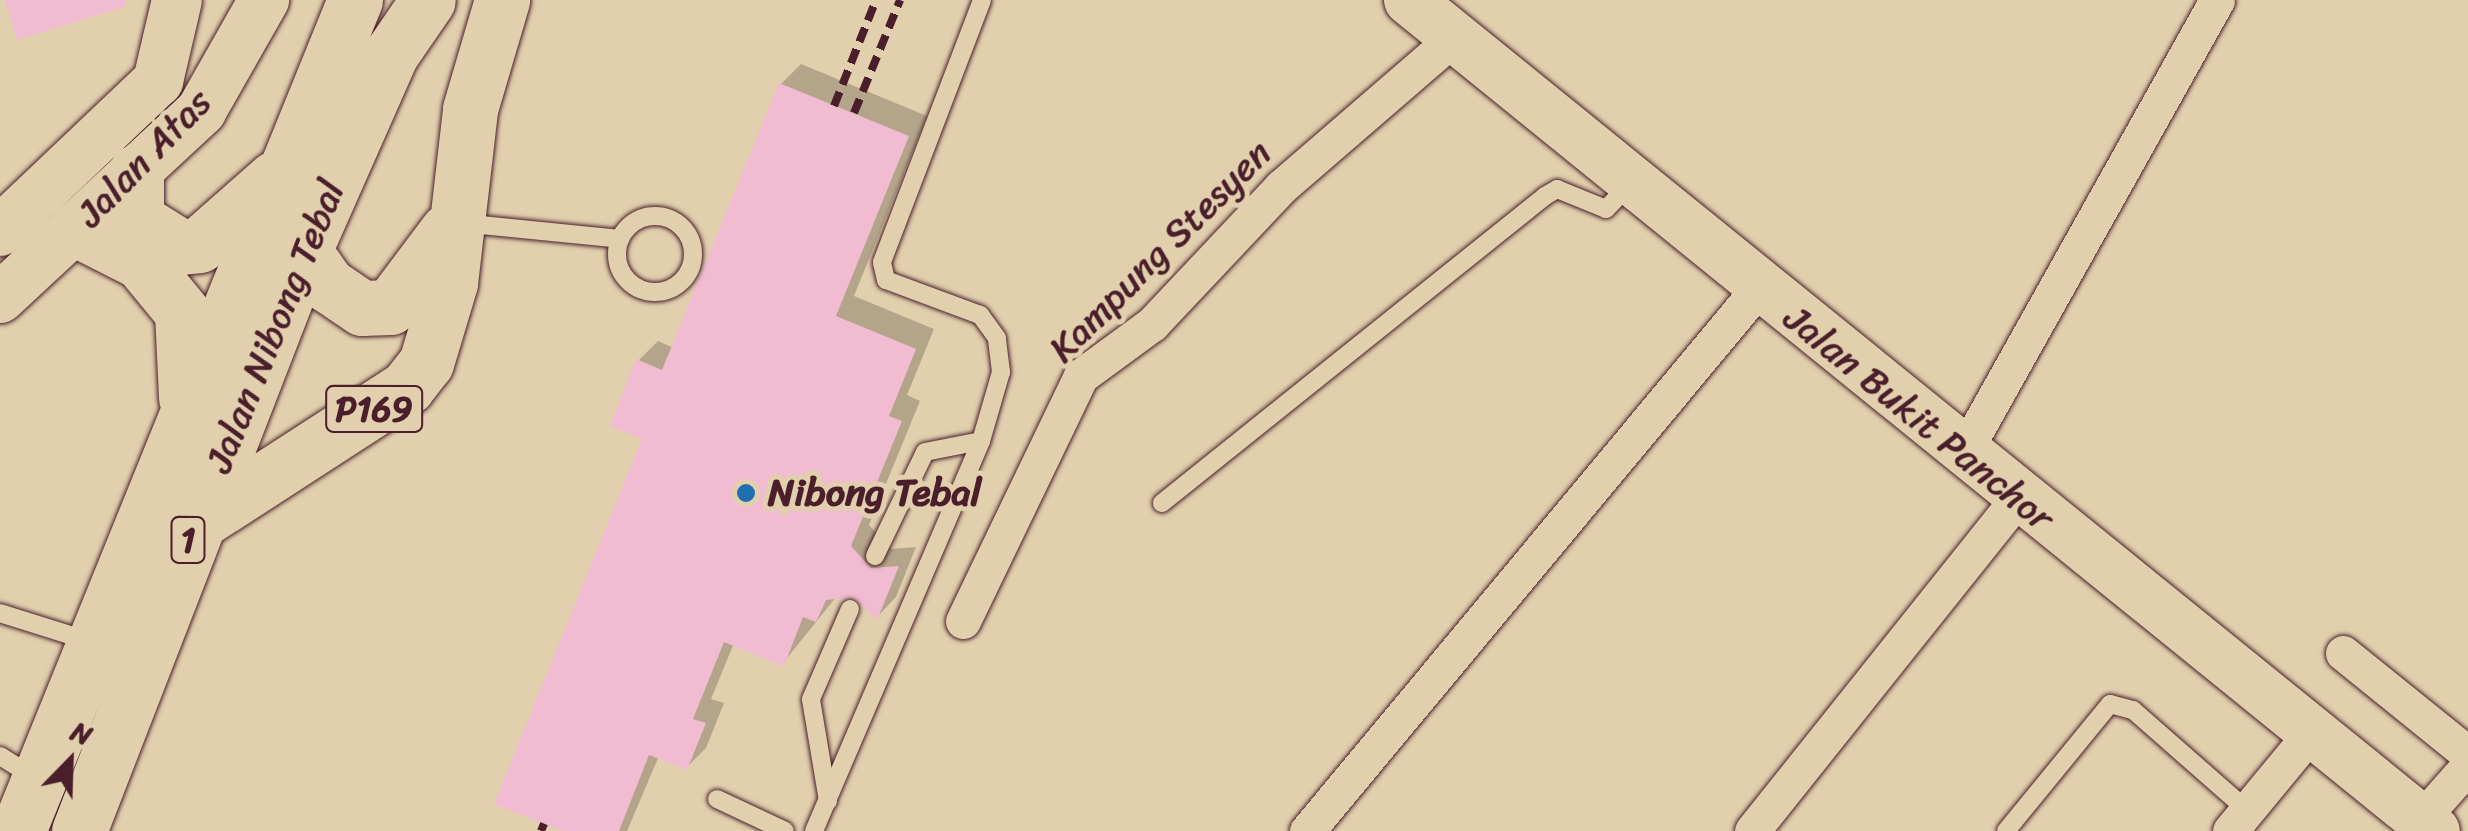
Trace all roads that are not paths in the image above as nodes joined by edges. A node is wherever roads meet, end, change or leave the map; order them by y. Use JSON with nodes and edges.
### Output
{"nodes":[{"id":1,"x":177,"y":0,"type":"edge"},
{"id":2,"x":264,"y":0,"type":"edge"},
{"id":3,"x":355,"y":0,"type":"edge"},
{"id":4,"x":428,"y":0,"type":"edge"},
{"id":5,"x":502,"y":0,"type":"edge"},
{"id":6,"x":982,"y":0,"type":"edge"},
{"id":7,"x":1408,"y":0,"type":"edge"},
{"id":8,"x":2217,"y":0,"type":"edge"},
{"id":9,"x":1450,"y":41,"type":"junction"},
{"id":10,"x":136,"y":172,"type":"junction"},
{"id":11,"x":281,"y":173,"type":"junction"},
{"id":12,"x":1629,"y":185,"type":"junction"},
{"id":13,"x":450,"y":222,"type":"junction"},
{"id":14,"x":76,"y":229,"type":"junction"},
{"id":15,"x":0,"y":231,"type":"edge"},
{"id":16,"x":620,"y":240,"type":"junction"},
{"id":17,"x":304,"y":250,"type":"junction"},
{"id":18,"x":1758,"y":289,"type":"junction"},
{"id":19,"x":0,"y":298,"type":"edge"},
{"id":20,"x":183,"y":440,"type":"junction"},
{"id":21,"x":981,"y":441,"type":"junction"},
{"id":22,"x":1963,"y":454,"type":"junction"},
{"id":23,"x":2018,"y":498,"type":"junction"},
{"id":24,"x":1162,"y":503,"type":"dead end"},
{"id":25,"x":194,"y":525,"type":"junction"},
{"id":26,"x":875,"y":556,"type":"dead end"},
{"id":27,"x":850,"y":609,"type":"dead end"},
{"id":28,"x":0,"y":613,"type":"edge"},
{"id":29,"x":963,"y":621,"type":"dead end"},
{"id":30,"x":97,"y":644,"type":"junction"},
{"id":31,"x":2343,"y":652,"type":"dead end"},
{"id":32,"x":2310,"y":734,"type":"junction"},
{"id":33,"x":2468,"y":754,"type":"edge"},
{"id":34,"x":2468,"y":766,"type":"edge"},
{"id":35,"x":20,"y":768,"type":"edge"},
{"id":36,"x":716,"y":799,"type":"dead end"},
{"id":37,"x":828,"y":802,"type":"junction"},
{"id":38,"x":2239,"y":820,"type":"edge"},
{"id":39,"x":2428,"y":825,"type":"edge"},
{"id":40,"x":18,"y":831,"type":"edge"},
{"id":41,"x":79,"y":831,"type":"edge"},
{"id":42,"x":785,"y":831,"type":"edge"},
{"id":43,"x":814,"y":831,"type":"edge"},
{"id":44,"x":1307,"y":831,"type":"edge"},
{"id":45,"x":1752,"y":831,"type":"edge"},
{"id":46,"x":2006,"y":831,"type":"edge"}],
"edges":[{"from":1,"to":15,"type":"main road","name":"Jalan Atas"},
{"from":2,"to":10,"type":"main road","name":"Jalan Atas"},
{"from":3,"to":11,"type":"highway","name":"Jalan Nibong Tebal","number":"1"},
{"from":4,"to":17,"type":"highway","name":"Jalan Nibong Tebal","number":"1"},
{"from":5,"to":13,"type":"highway","number":"P169"},
{"from":6,"to":21,"type":"lane"},
{"from":7,"to":9,"type":"main road","name":"Jalan Bukit Panchor"},
{"from":8,"to":22,"type":"street"},
{"from":9,"to":12,"type":"main road","name":"Jalan Bukit Panchor"},
{"from":9,"to":29,"type":"street","name":"Kampung Stesyen"},
{"from":10,"to":11,"type":"highway"},
{"from":10,"to":14,"type":"main road","name":"Jalan Atas"},
{"from":11,"to":20,"type":"highway","name":"Jalan Nibong Tebal","number":"1"},
{"from":12,"to":18,"type":"main road","name":"Jalan Bukit Panchor"},
{"from":12,"to":24,"type":"lane"},
{"from":13,"to":16,"type":"lane"},
{"from":13,"to":17,"type":"highway"},
{"from":13,"to":25,"type":"highway","number":"P169"},
{"from":14,"to":19,"type":"main road","name":"Jalan Atas"},
{"from":14,"to":20,"type":"highway"},
{"from":16,"to":16,"type":"lane"},
{"from":17,"to":25,"type":"highway","name":"Jalan Nibong Tebal","number":"1"},
{"from":18,"to":22,"type":"main road","name":"Jalan Bukit Panchor"},
{"from":18,"to":44,"type":"street"},
{"from":20,"to":30,"type":"highway","name":"Jalan Nibong Tebal","number":"1"},
{"from":21,"to":26,"type":"lane"},
{"from":21,"to":37,"type":"lane"},
{"from":22,"to":23,"type":"main road","name":"Jalan Bukit Panchor"},
{"from":23,"to":32,"type":"main road","name":"Jalan Bukit Panchor"},
{"from":23,"to":45,"type":"street"},
{"from":25,"to":41,"type":"highway","name":"Jalan Nibong Tebal","number":"1"},
{"from":27,"to":37,"type":"lane"},
{"from":28,"to":30,"type":"lane"},
{"from":30,"to":35,"type":"highway","name":"Jalan Nibong Tebal","number":"1"},
{"from":31,"to":33,"type":"street"},
{"from":32,"to":38,"type":"street"},
{"from":32,"to":39,"type":"main road","name":"Jalan Bukit Panchor"},
{"from":34,"to":39,"type":"street"},
{"from":35,"to":40,"type":"highway","name":"Jalan Nibong Tebal","number":"1"},
{"from":36,"to":42,"type":"lane"},
{"from":37,"to":43,"type":"lane"},
{"from":38,"to":46,"type":"lane"}]}
